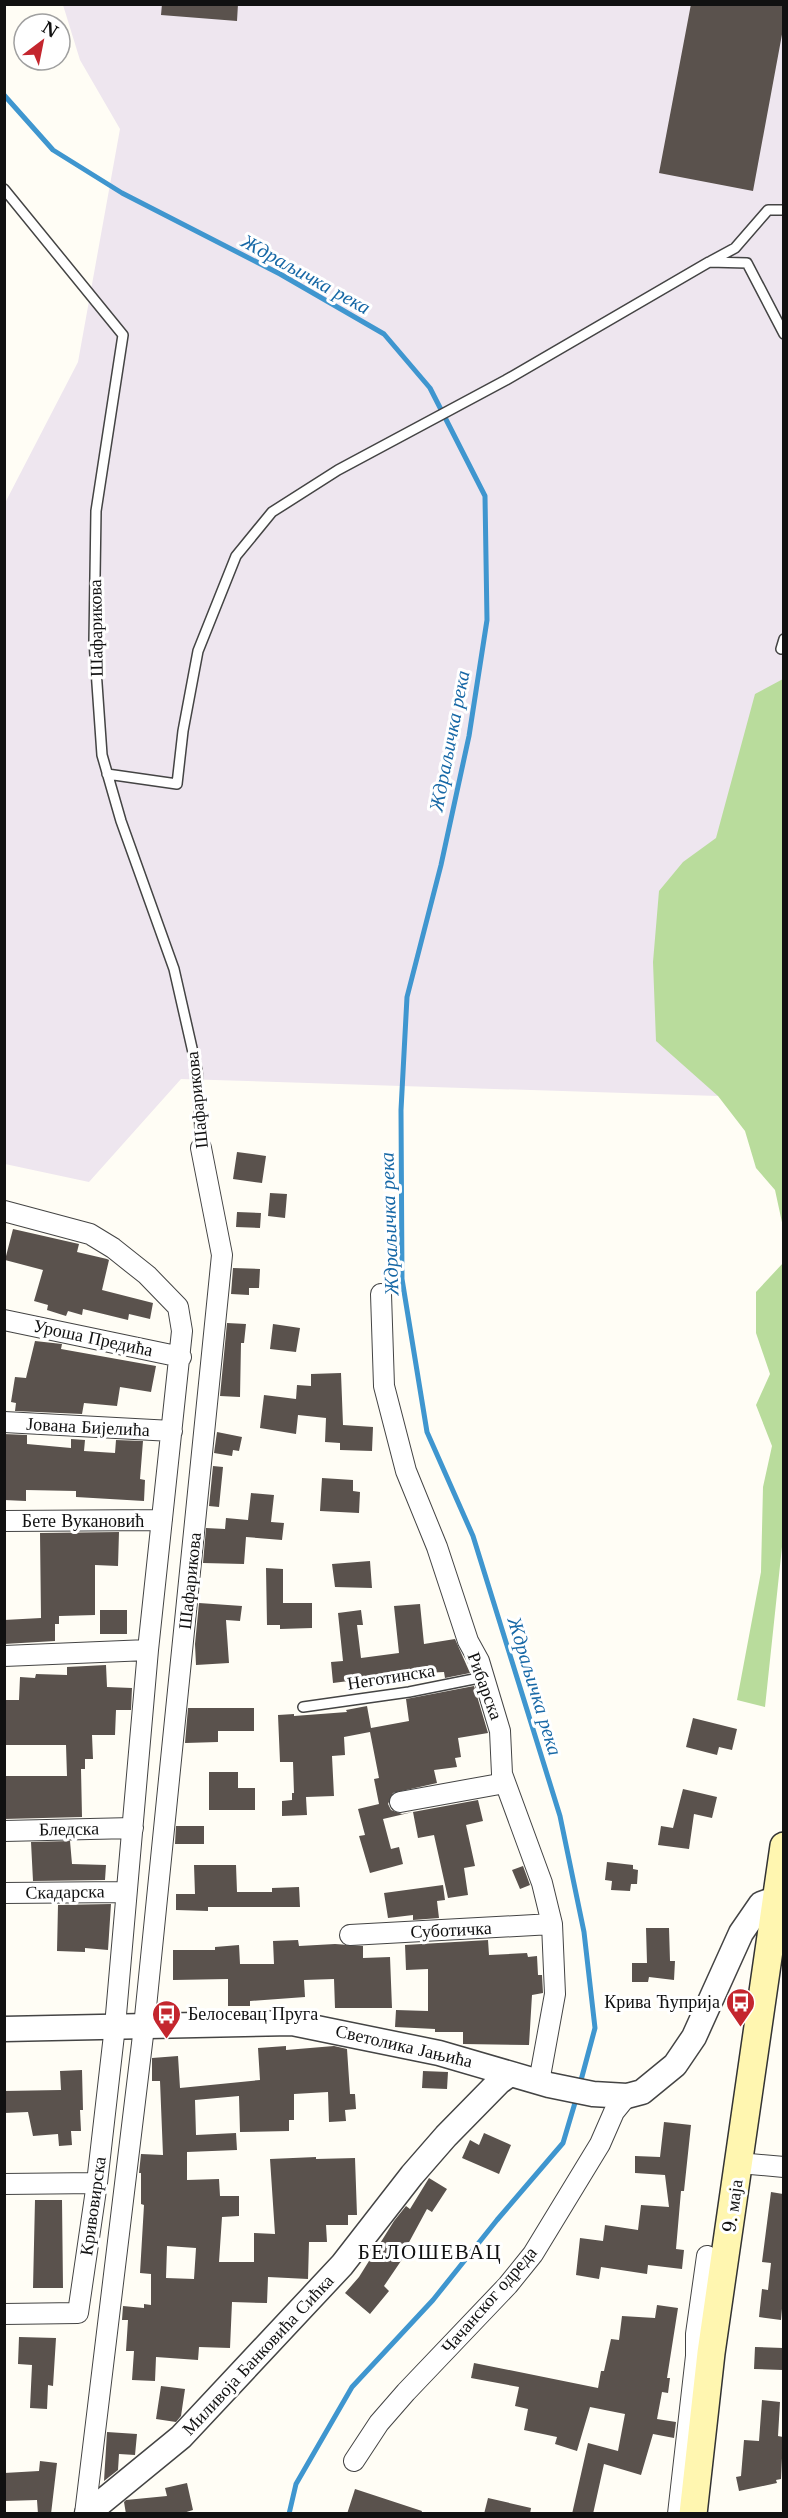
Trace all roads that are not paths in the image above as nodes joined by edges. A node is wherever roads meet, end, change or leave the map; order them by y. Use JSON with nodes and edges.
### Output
{"nodes":[{"id":1,"x":4,"y":189,"type":"edge"},
{"id":2,"x":783,"y":210,"type":"edge"},
{"id":3,"x":709,"y":262,"type":"junction"},
{"id":4,"x":783,"y":334,"type":"edge"},
{"id":5,"x":108,"y":774,"type":"junction"},
{"id":6,"x":201,"y":1148,"type":"joint"},
{"id":7,"x":4,"y":1211,"type":"edge"},
{"id":8,"x":381,"y":1294,"type":"dead end"},
{"id":9,"x":4,"y":1320,"type":"edge"},
{"id":10,"x":181,"y":1357,"type":"junction"},
{"id":11,"x":4,"y":1422,"type":"edge"},
{"id":12,"x":172,"y":1431,"type":"junction"},
{"id":13,"x":162,"y":1520,"type":"junction"},
{"id":14,"x":4,"y":1521,"type":"edge"},
{"id":15,"x":148,"y":1650,"type":"junction"},
{"id":16,"x":4,"y":1656,"type":"edge"},
{"id":17,"x":484,"y":1677,"type":"junction"},
{"id":18,"x":303,"y":1707,"type":"dead end"},
{"id":19,"x":505,"y":1783,"type":"junction"},
{"id":20,"x":400,"y":1802,"type":"dead end"},
{"id":21,"x":133,"y":1828,"type":"junction"},
{"id":22,"x":4,"y":1831,"type":"edge"},
{"id":23,"x":783,"y":1846,"type":"edge"},
{"id":24,"x":126,"y":1892,"type":"junction"},
{"id":25,"x":4,"y":1893,"type":"edge"},
{"id":26,"x":775,"y":1899,"type":"junction"},
{"id":27,"x":552,"y":1924,"type":"junction"},
{"id":28,"x":350,"y":1935,"type":"dead end"},
{"id":29,"x":115,"y":2026,"type":"junction"},
{"id":30,"x":144,"y":2027,"type":"junction"},
{"id":31,"x":4,"y":2029,"type":"edge"},
{"id":32,"x":462,"y":2059,"type":"junction"},
{"id":33,"x":510,"y":2074,"type":"junction"},
{"id":34,"x":544,"y":2084,"type":"junction"},
{"id":35,"x":627,"y":2096,"type":"junction"},
{"id":36,"x":473,"y":2109,"type":"junction"},
{"id":37,"x":739,"y":2163,"type":"junction"},
{"id":38,"x":783,"y":2167,"type":"edge"},
{"id":39,"x":97,"y":2183,"type":"junction"},
{"id":40,"x":4,"y":2184,"type":"edge"},
{"id":41,"x":706,"y":2256,"type":"dead end"},
{"id":42,"x":4,"y":2314,"type":"edge"},
{"id":43,"x":704,"y":2347,"type":"junction"},
{"id":44,"x":354,"y":2461,"type":"dead end"},
{"id":45,"x":86,"y":2514,"type":"edge"},
{"id":46,"x":678,"y":2514,"type":"edge"},
{"id":47,"x":693,"y":2514,"type":"edge"}],
"edges":[{"from":1,"to":5,"type":"lane","name":"Шафарикова"},
{"from":2,"to":3,"type":"lane"},
{"from":3,"to":4,"type":"lane"},
{"from":3,"to":5,"type":"lane"},
{"from":5,"to":6,"type":"lane","name":"Шафарикова"},
{"from":6,"to":30,"type":"street","name":"Шафарикова"},
{"from":7,"to":10,"type":"street","name":"Кривовирска"},
{"from":8,"to":17,"type":"street","name":"Рибарска"},
{"from":9,"to":10,"type":"street","name":"Уроша Предића"},
{"from":10,"to":12,"type":"street","name":"Кривовирска"},
{"from":11,"to":12,"type":"street","name":"Јована Бијелића"},
{"from":12,"to":13,"type":"street","name":"Кривовирска"},
{"from":13,"to":14,"type":"street","name":"Бете Вукановић"},
{"from":13,"to":15,"type":"street","name":"Кривовирска"},
{"from":15,"to":16,"type":"street"},
{"from":15,"to":21,"type":"street","name":"Кривовирска"},
{"from":17,"to":18,"type":"lane","name":"Неготинска"},
{"from":17,"to":19,"type":"street","name":"Рибарска"},
{"from":19,"to":20,"type":"street"},
{"from":19,"to":27,"type":"street","name":"Рибарска"},
{"from":21,"to":22,"type":"street","name":"Бледска"},
{"from":21,"to":24,"type":"street","name":"Кривовирска"},
{"from":23,"to":26,"type":"main road","name":"9. маја"},
{"from":24,"to":25,"type":"street","name":"Скадарска"},
{"from":24,"to":29,"type":"street","name":"Кривовирска"},
{"from":26,"to":35,"type":"street"},
{"from":26,"to":37,"type":"main road","name":"9. маја"},
{"from":27,"to":28,"type":"street","name":"Суботичка"},
{"from":27,"to":34,"type":"street","name":"Рибарска"},
{"from":29,"to":30,"type":"street","name":"Светолика Јањића"},
{"from":29,"to":31,"type":"street","name":"Светолика Јањића"},
{"from":29,"to":39,"type":"street","name":"Кривовирска"},
{"from":30,"to":32,"type":"street","name":"Светолика Јањића"},
{"from":30,"to":45,"type":"street","name":"Шафарикова"},
{"from":32,"to":33,"type":"street","name":"Светолика Јањића"},
{"from":32,"to":36,"type":"street"},
{"from":33,"to":34,"type":"street","name":"Светолика Јањића"},
{"from":33,"to":36,"type":"street","name":"Миливоја Банковића Сићка"},
{"from":34,"to":35,"type":"street","name":"Светолика Јањића"},
{"from":35,"to":44,"type":"street","name":"Чачанског одреда"},
{"from":36,"to":45,"type":"street","name":"Миливоја Банковића Сићка"},
{"from":37,"to":38,"type":"street"},
{"from":37,"to":43,"type":"main road","name":"9. маја"},
{"from":39,"to":40,"type":"street"},
{"from":39,"to":42,"type":"street","name":"Кривовирска"},
{"from":41,"to":43,"type":"street"},
{"from":43,"to":46,"type":"street"},
{"from":43,"to":47,"type":"main road","name":"9. маја"}]}
